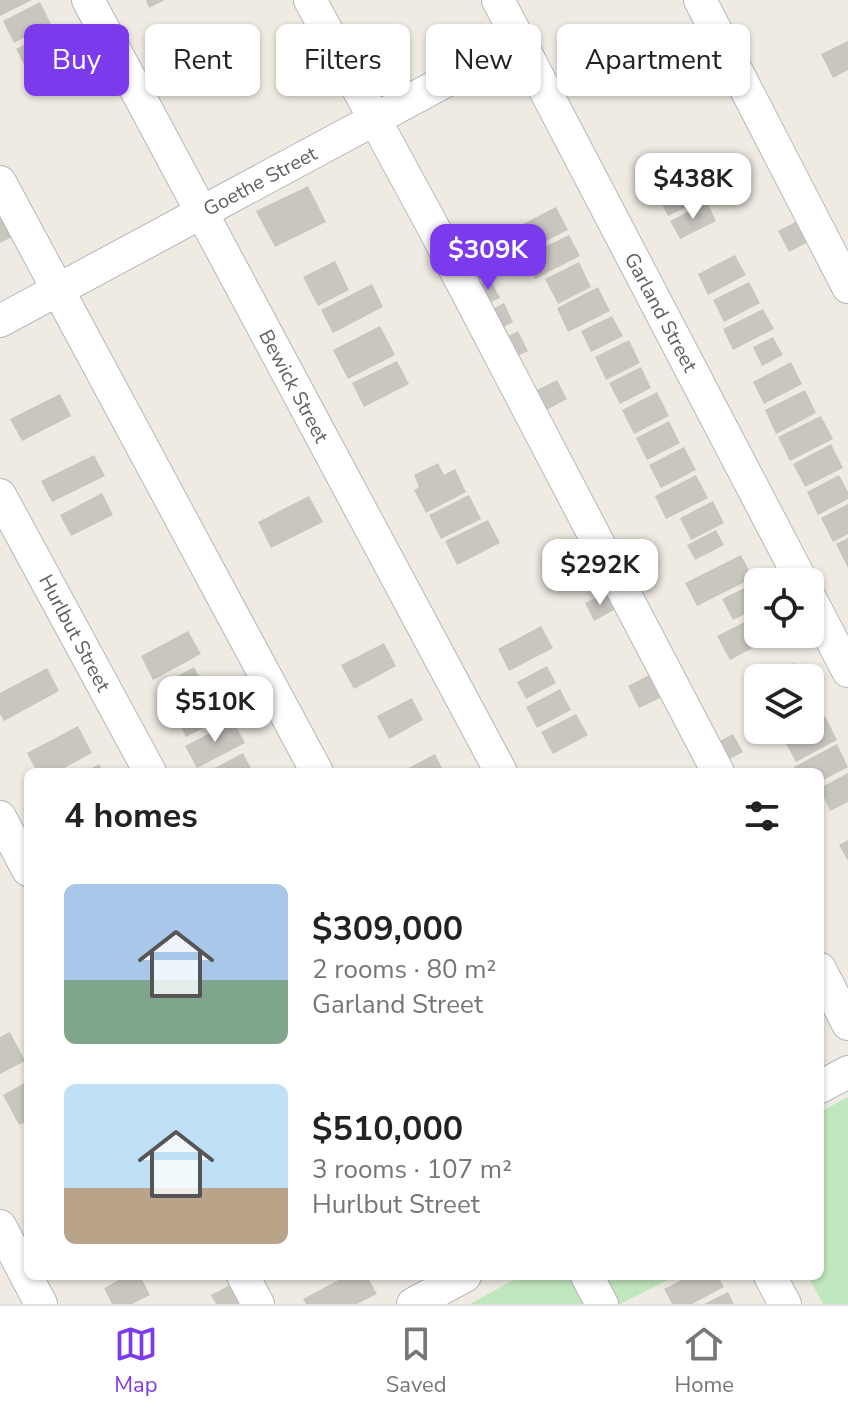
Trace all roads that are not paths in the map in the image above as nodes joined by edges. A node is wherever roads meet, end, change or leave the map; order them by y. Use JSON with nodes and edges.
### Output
{"nodes":[{"id":1,"x":88,"y":0,"type":"edge"},
{"id":2,"x":310,"y":0,"type":"edge"},
{"id":3,"x":498,"y":0,"type":"edge"},
{"id":4,"x":700,"y":0,"type":"edge"},
{"id":5,"x":511,"y":24,"type":"edge"},
{"id":6,"x":541,"y":81,"type":"edge"},
{"id":7,"x":426,"y":92,"type":"edge"},
{"id":8,"x":373,"y":120,"type":"junction"},
{"id":9,"x":0,"y":182,"type":"edge"},
{"id":10,"x":202,"y":213,"type":"junction"},
{"id":11,"x":848,"y":287,"type":"edge"},
{"id":12,"x":59,"y":290,"type":"junction"},
{"id":13,"x":0,"y":321,"type":"edge"},
{"id":14,"x":0,"y":495,"type":"edge"},
{"id":15,"x":795,"y":568,"type":"edge"},
{"id":16,"x":824,"y":625,"type":"edge"},
{"id":17,"x":848,"y":671,"type":"edge"},
{"id":18,"x":148,"y":768,"type":"edge"},
{"id":19,"x":315,"y":768,"type":"edge"},
{"id":20,"x":499,"y":768,"type":"edge"},
{"id":21,"x":716,"y":768,"type":"edge"},
{"id":22,"x":0,"y":817,"type":"edge"},
{"id":23,"x":24,"y":862,"type":"edge"},
{"id":24,"x":824,"y":977,"type":"edge"},
{"id":25,"x":848,"y":1024,"type":"edge"},
{"id":26,"x":848,"y":1072,"type":"edge"},
{"id":27,"x":824,"y":1085,"type":"edge"},
{"id":28,"x":0,"y":1226,"type":"edge"},
{"id":29,"x":24,"y":1272,"type":"edge"},
{"id":30,"x":28,"y":1280,"type":"edge"},
{"id":31,"x":245,"y":1280,"type":"edge"},
{"id":32,"x":456,"y":1280,"type":"edge"},
{"id":33,"x":589,"y":1280,"type":"edge"},
{"id":34,"x":772,"y":1280,"type":"edge"},
{"id":35,"x":426,"y":1294,"type":"edge"},
{"id":36,"x":41,"y":1304,"type":"edge"},
{"id":37,"x":258,"y":1304,"type":"edge"},
{"id":38,"x":602,"y":1304,"type":"edge"},
{"id":39,"x":785,"y":1304,"type":"edge"}],
"edges":[{"from":1,"to":10,"type":"street","name":"Bewick Street"},
{"from":2,"to":8,"type":"street"},
{"from":3,"to":5,"type":"street","name":"Garland Street"},
{"from":4,"to":11,"type":"street"},
{"from":6,"to":15,"type":"street","name":"Garland Street"},
{"from":7,"to":8,"type":"street","name":"Goethe Street"},
{"from":8,"to":10,"type":"street","name":"Goethe Street"},
{"from":8,"to":21,"type":"street"},
{"from":9,"to":12,"type":"street"},
{"from":10,"to":12,"type":"street","name":"Goethe Street"},
{"from":10,"to":20,"type":"street","name":"Bewick Street"},
{"from":12,"to":13,"type":"street","name":"Goethe Street"},
{"from":12,"to":19,"type":"street"},
{"from":14,"to":18,"type":"street","name":"Hurlbut Street"},
{"from":16,"to":17,"type":"street"},
{"from":22,"to":23,"type":"street"},
{"from":24,"to":25,"type":"street"},
{"from":26,"to":27,"type":"street"},
{"from":28,"to":29,"type":"street"},
{"from":30,"to":36,"type":"street"},
{"from":31,"to":37,"type":"street"},
{"from":32,"to":35,"type":"street"},
{"from":33,"to":38,"type":"street"},
{"from":34,"to":39,"type":"street"}]}
